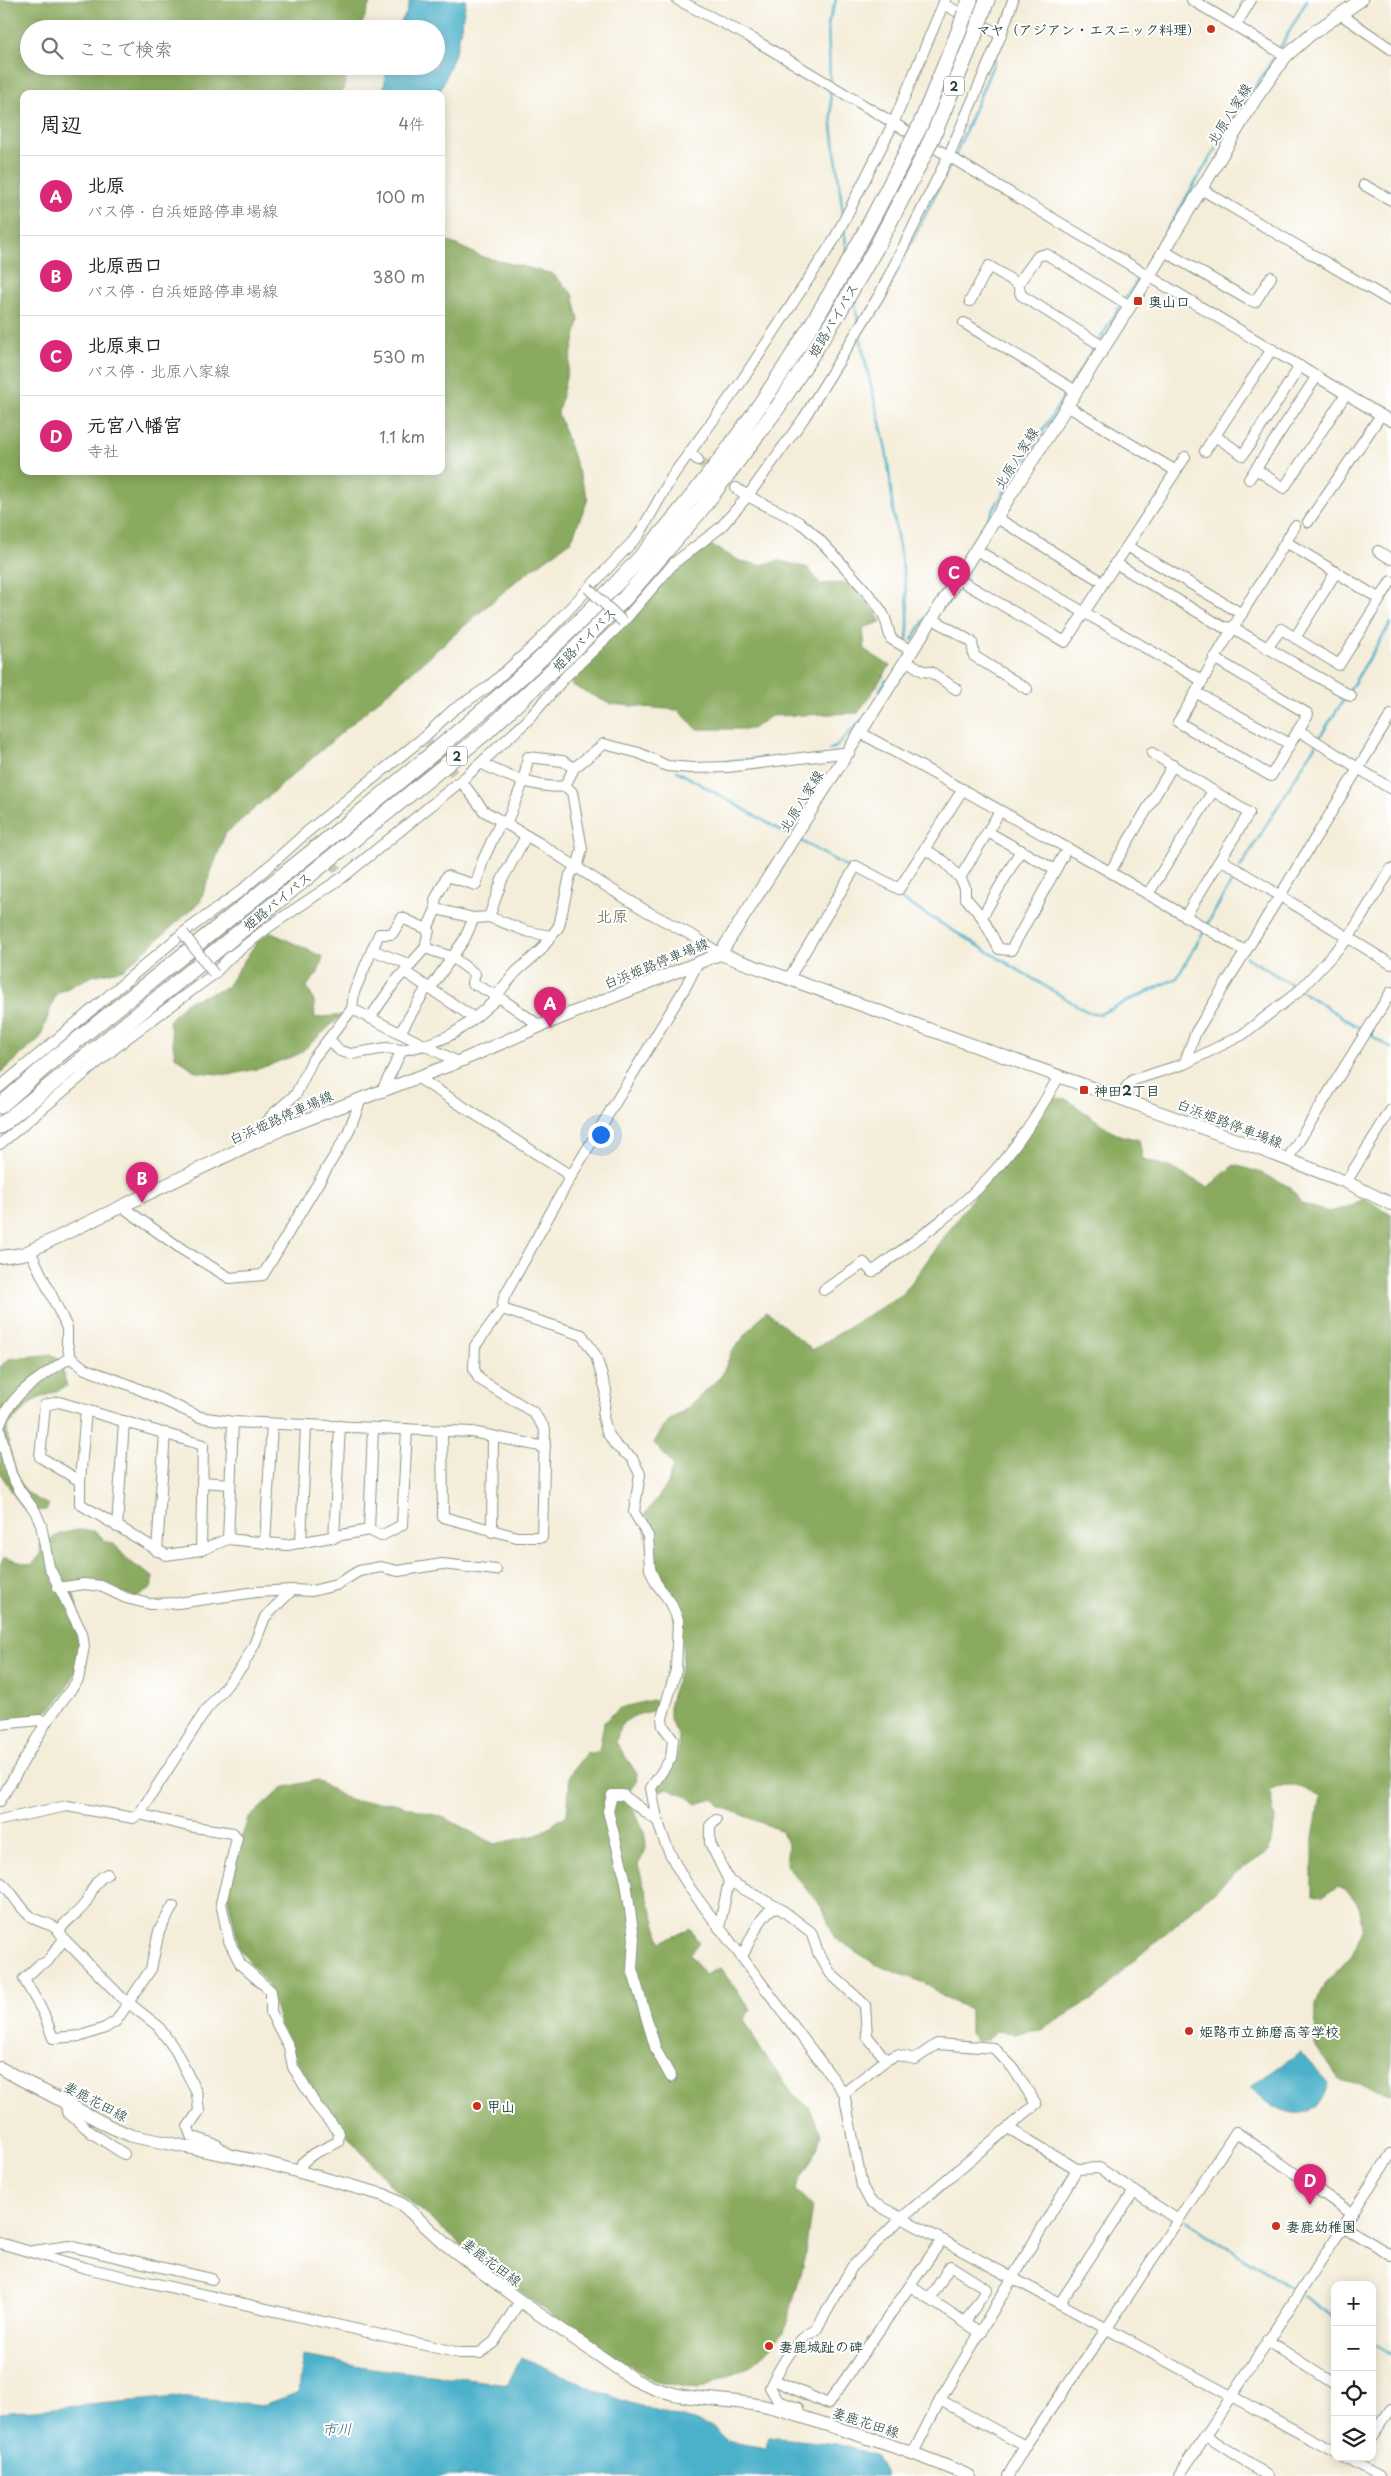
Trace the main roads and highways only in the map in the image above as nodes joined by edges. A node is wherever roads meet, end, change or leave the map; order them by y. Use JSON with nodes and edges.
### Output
{"nodes":[{"id":1,"x":987,"y":0,"type":"edge"},
{"id":2,"x":1361,"y":0,"type":"edge"},
{"id":3,"x":968,"y":6,"type":"edge"},
{"id":4,"x":720,"y":954,"type":"junction"},
{"id":5,"x":0,"y":1106,"type":"edge"},
{"id":6,"x":0,"y":1126,"type":"edge"},
{"id":7,"x":1391,"y":1204,"type":"edge"},
{"id":8,"x":0,"y":1257,"type":"edge"},
{"id":9,"x":0,"y":2068,"type":"edge"},
{"id":10,"x":969,"y":2476,"type":"edge"}],
"edges":[{"from":1,"to":6,"type":"highway","name":"姫路バイパス","number":"2","bridge":true},
{"from":2,"to":4,"type":"main road","name":"北原八家線"},
{"from":3,"to":5,"type":"highway","name":"姫路バイパス","number":"2","bridge":true},
{"from":4,"to":7,"type":"main road","name":"白浜姫路停車場線"},
{"from":4,"to":8,"type":"main road","name":"白浜姫路停車場線"},
{"from":9,"to":10,"type":"main road","name":"妻鹿花田線"}]}
